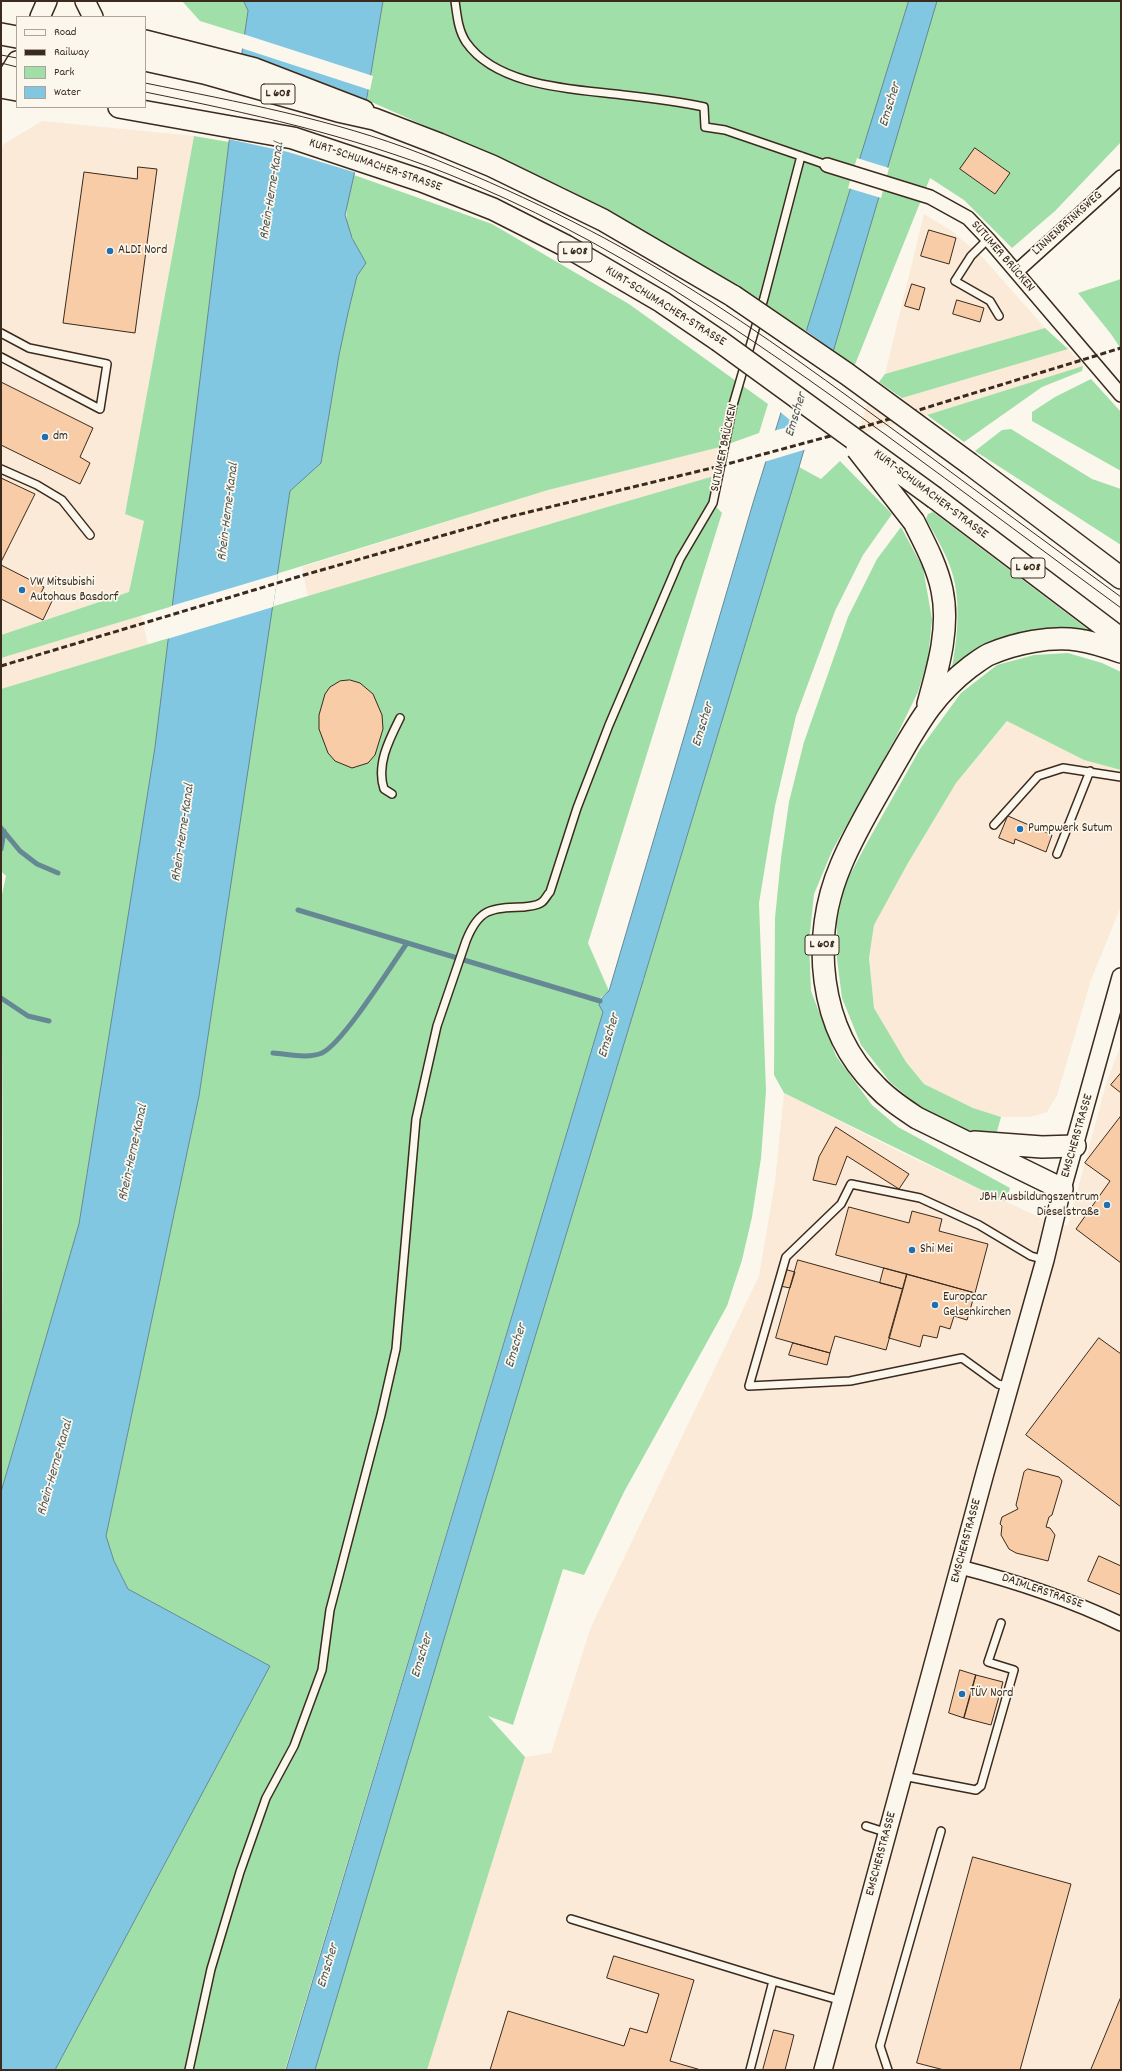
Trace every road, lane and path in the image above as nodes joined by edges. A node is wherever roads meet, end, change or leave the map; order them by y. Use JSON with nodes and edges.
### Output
{"nodes":[{"id":1,"x":47,"y":1,"type":"edge"},
{"id":2,"x":85,"y":1,"type":"edge"},
{"id":3,"x":455,"y":1,"type":"edge"},
{"id":4,"x":40,"y":16,"type":"edge"},
{"id":5,"x":92,"y":16,"type":"edge"},
{"id":6,"x":1,"y":34,"type":"edge"},
{"id":7,"x":16,"y":37,"type":"edge"},
{"id":8,"x":146,"y":40,"type":"edge"},
{"id":9,"x":146,"y":60,"type":"edge"},
{"id":10,"x":16,"y":63,"type":"edge"},
{"id":11,"x":222,"y":68,"type":"junction"},
{"id":12,"x":1,"y":87,"type":"edge"},
{"id":13,"x":16,"y":90,"type":"edge"},
{"id":14,"x":125,"y":108,"type":"edge"},
{"id":15,"x":801,"y":156,"type":"junction"},
{"id":16,"x":827,"y":166,"type":"joint"},
{"id":17,"x":1121,"y":177,"type":"edge"},
{"id":18,"x":988,"y":239,"type":"junction"},
{"id":19,"x":1016,"y":272,"type":"junction"},
{"id":20,"x":999,"y":316,"type":"dead end"},
{"id":21,"x":1,"y":333,"type":"edge"},
{"id":22,"x":1,"y":356,"type":"edge"},
{"id":23,"x":1121,"y":395,"type":"edge"},
{"id":24,"x":844,"y":431,"type":"junction"},
{"id":25,"x":1,"y":469,"type":"edge"},
{"id":26,"x":90,"y":535,"type":"dead end"},
{"id":27,"x":1121,"y":578,"type":"edge"},
{"id":28,"x":1121,"y":639,"type":"edge"},
{"id":29,"x":1121,"y":652,"type":"edge"},
{"id":30,"x":926,"y":711,"type":"junction"},
{"id":31,"x":400,"y":718,"type":"dead end"},
{"id":32,"x":1090,"y":771,"type":"junction"},
{"id":33,"x":1121,"y":776,"type":"edge"},
{"id":34,"x":392,"y":794,"type":"dead end"},
{"id":35,"x":994,"y":825,"type":"dead end"},
{"id":36,"x":1057,"y":854,"type":"dead end"},
{"id":37,"x":1121,"y":977,"type":"edge"},
{"id":38,"x":1121,"y":992,"type":"edge"},
{"id":39,"x":1112,"y":1012,"type":"junction"},
{"id":40,"x":963,"y":1141,"type":"junction"},
{"id":41,"x":1075,"y":1146,"type":"junction"},
{"id":42,"x":1062,"y":1189,"type":"junction"},
{"id":43,"x":1045,"y":1260,"type":"junction"},
{"id":44,"x":1009,"y":1387,"type":"junction"},
{"id":45,"x":960,"y":1567,"type":"junction"},
{"id":46,"x":1000,"y":1623,"type":"dead end"},
{"id":47,"x":1121,"y":1624,"type":"edge"},
{"id":48,"x":903,"y":1776,"type":"junction"},
{"id":49,"x":866,"y":1826,"type":"dead end"},
{"id":50,"x":941,"y":1831,"type":"dead end"},
{"id":51,"x":888,"y":1833,"type":"junction"},
{"id":52,"x":571,"y":1919,"type":"dead end"},
{"id":53,"x":772,"y":1981,"type":"junction"},
{"id":54,"x":842,"y":2001,"type":"junction"},
{"id":55,"x":189,"y":2070,"type":"edge"},
{"id":56,"x":750,"y":2070,"type":"edge"},
{"id":57,"x":823,"y":2070,"type":"edge"},
{"id":58,"x":888,"y":2070,"type":"edge"}],
"edges":[{"from":1,"to":4,"type":"main road"},
{"from":2,"to":5,"type":"main road"},
{"from":3,"to":15,"type":"lane","name":"SUTUMER BRÜCKEN"},
{"from":6,"to":7,"type":"main road"},
{"from":8,"to":11,"type":"main road"},
{"from":9,"to":11,"type":"main road","number":"L 608"},
{"from":10,"to":12,"type":"main road"},
{"from":11,"to":27,"type":"main road","number":"L 608","bridge":true},
{"from":12,"to":13,"type":"main road"},
{"from":14,"to":24,"type":"main road","name":"KURT-SCHUMACHER-STRASSE","number":"L 608","bridge":true},
{"from":15,"to":16,"type":"lane","name":"SUTUMER BRÜCKEN"},
{"from":15,"to":55,"type":"lane","name":"SUTUMER BRÜCKEN"},
{"from":16,"to":18,"type":"street","name":"SUTUMER BRÜCKEN"},
{"from":17,"to":19,"type":"street","name":"LINNENBRINKSWEG"},
{"from":18,"to":19,"type":"street","name":"SUTUMER BRÜCKEN"},
{"from":18,"to":20,"type":"lane"},
{"from":19,"to":23,"type":"street","name":"SUTUMER BRÜCKEN"},
{"from":21,"to":22,"type":"lane"},
{"from":24,"to":28,"type":"main road","name":"KURT-SCHUMACHER-STRASSE","number":"L 608","bridge":true},
{"from":24,"to":30,"type":"main road","number":"L 608","bridge":true},
{"from":25,"to":26,"type":"lane"},
{"from":29,"to":30,"type":"main road","number":"L 608"},
{"from":30,"to":40,"type":"main road","number":"L 608"},
{"from":31,"to":34,"type":"lane"},
{"from":32,"to":33,"type":"lane"},
{"from":32,"to":35,"type":"lane"},
{"from":32,"to":36,"type":"lane"},
{"from":37,"to":39,"type":"street","name":"EMSCHERSTRASSE"},
{"from":38,"to":39,"type":"street","name":"EMSCHERSTRASSE"},
{"from":39,"to":41,"type":"street","name":"EMSCHERSTRASSE"},
{"from":40,"to":41,"type":"main road","number":"L 608"},
{"from":40,"to":42,"type":"main road","number":"L 608"},
{"from":41,"to":42,"type":"street","name":"EMSCHERSTRASSE"},
{"from":42,"to":43,"type":"street","name":"EMSCHERSTRASSE"},
{"from":43,"to":44,"type":"street","name":"EMSCHERSTRASSE"},
{"from":43,"to":44,"type":"lane"},
{"from":44,"to":45,"type":"street","name":"EMSCHERSTRASSE"},
{"from":45,"to":47,"type":"street","name":"DAIMLERSTRASSE"},
{"from":45,"to":48,"type":"street","name":"EMSCHERSTRASSE"},
{"from":46,"to":48,"type":"lane"},
{"from":48,"to":51,"type":"street","name":"EMSCHERSTRASSE"},
{"from":49,"to":51,"type":"lane"},
{"from":50,"to":58,"type":"lane"},
{"from":51,"to":54,"type":"street","name":"EMSCHERSTRASSE"},
{"from":52,"to":53,"type":"lane"},
{"from":53,"to":54,"type":"lane"},
{"from":53,"to":56,"type":"lane"},
{"from":54,"to":57,"type":"street","name":"EMSCHERSTRASSE"}]}
